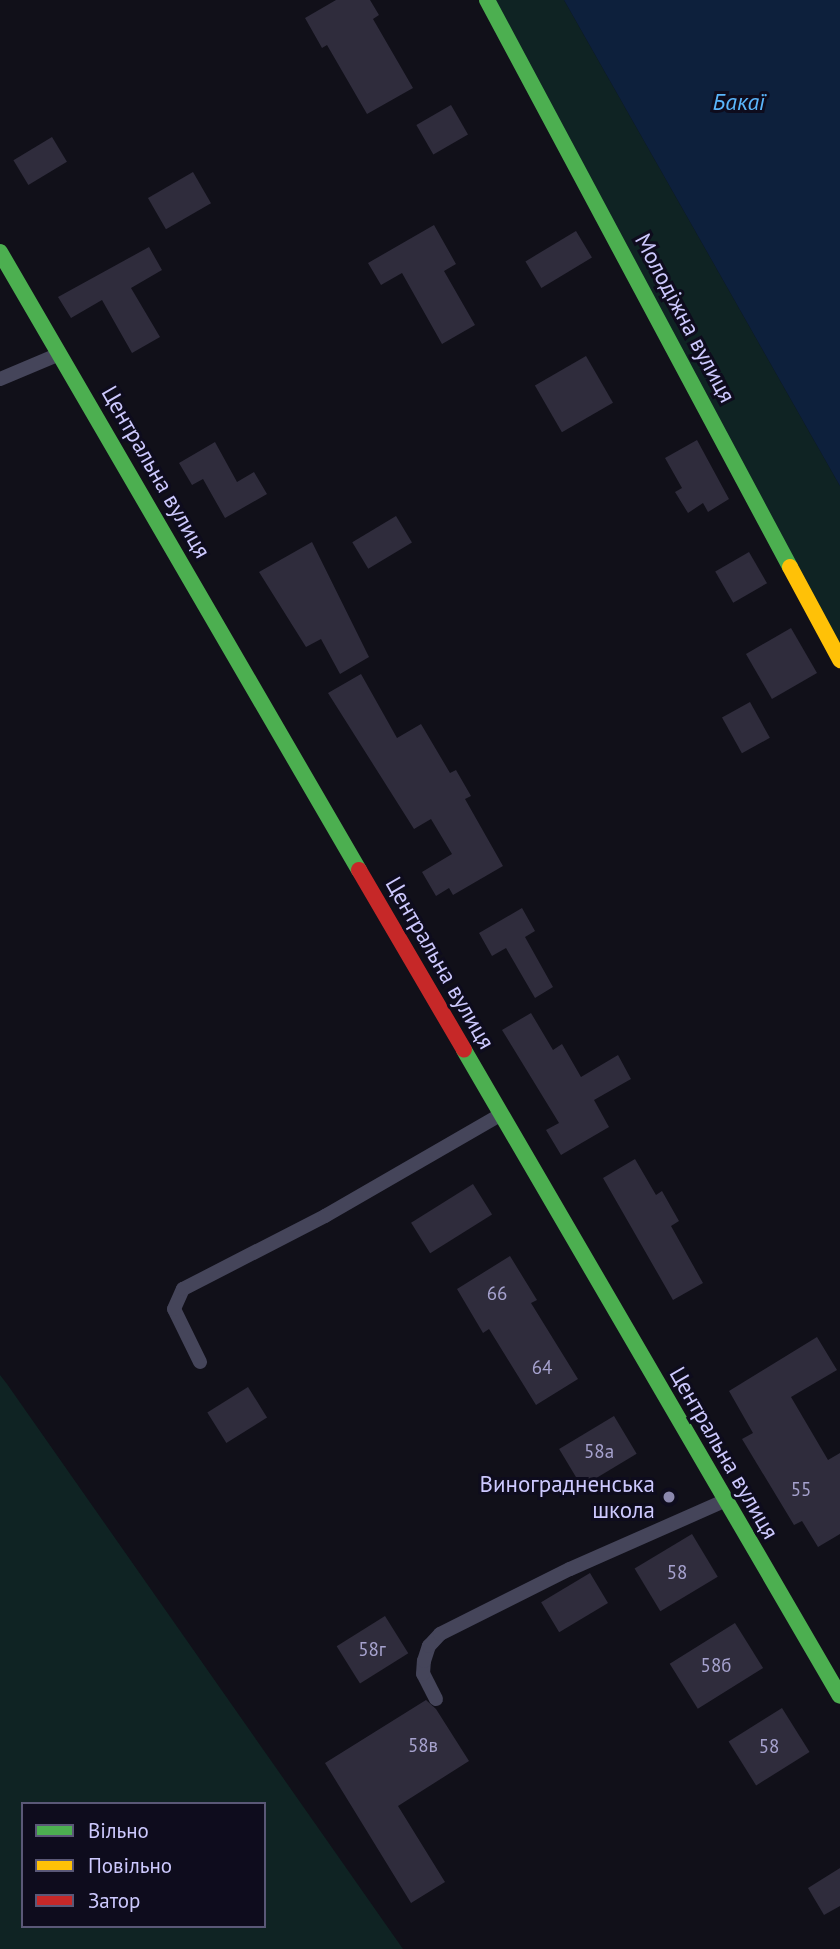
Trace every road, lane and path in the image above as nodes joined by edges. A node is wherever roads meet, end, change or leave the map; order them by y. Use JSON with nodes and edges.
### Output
{"nodes":[{"id":1,"x":487,"y":0,"type":"edge"},
{"id":2,"x":0,"y":252,"type":"edge"},
{"id":3,"x":62,"y":354,"type":"junction"},
{"id":4,"x":0,"y":379,"type":"edge"},
{"id":5,"x":840,"y":660,"type":"edge"},
{"id":6,"x":501,"y":1114,"type":"junction"},
{"id":7,"x":200,"y":1362,"type":"dead end"},
{"id":8,"x":726,"y":1500,"type":"junction"},
{"id":9,"x":840,"y":1696,"type":"edge"},
{"id":10,"x":436,"y":1699,"type":"dead end"}],
"edges":[{"from":1,"to":5,"type":"street","name":"Молодіжна вулиця"},
{"from":2,"to":3,"type":"street","name":"Центральна вулиця"},
{"from":3,"to":4,"type":"lane"},
{"from":3,"to":6,"type":"street","name":"Центральна вулиця"},
{"from":6,"to":7,"type":"lane"},
{"from":6,"to":8,"type":"street","name":"Центральна вулиця"},
{"from":8,"to":9,"type":"street","name":"Центральна вулиця"},
{"from":8,"to":10,"type":"lane"}]}
